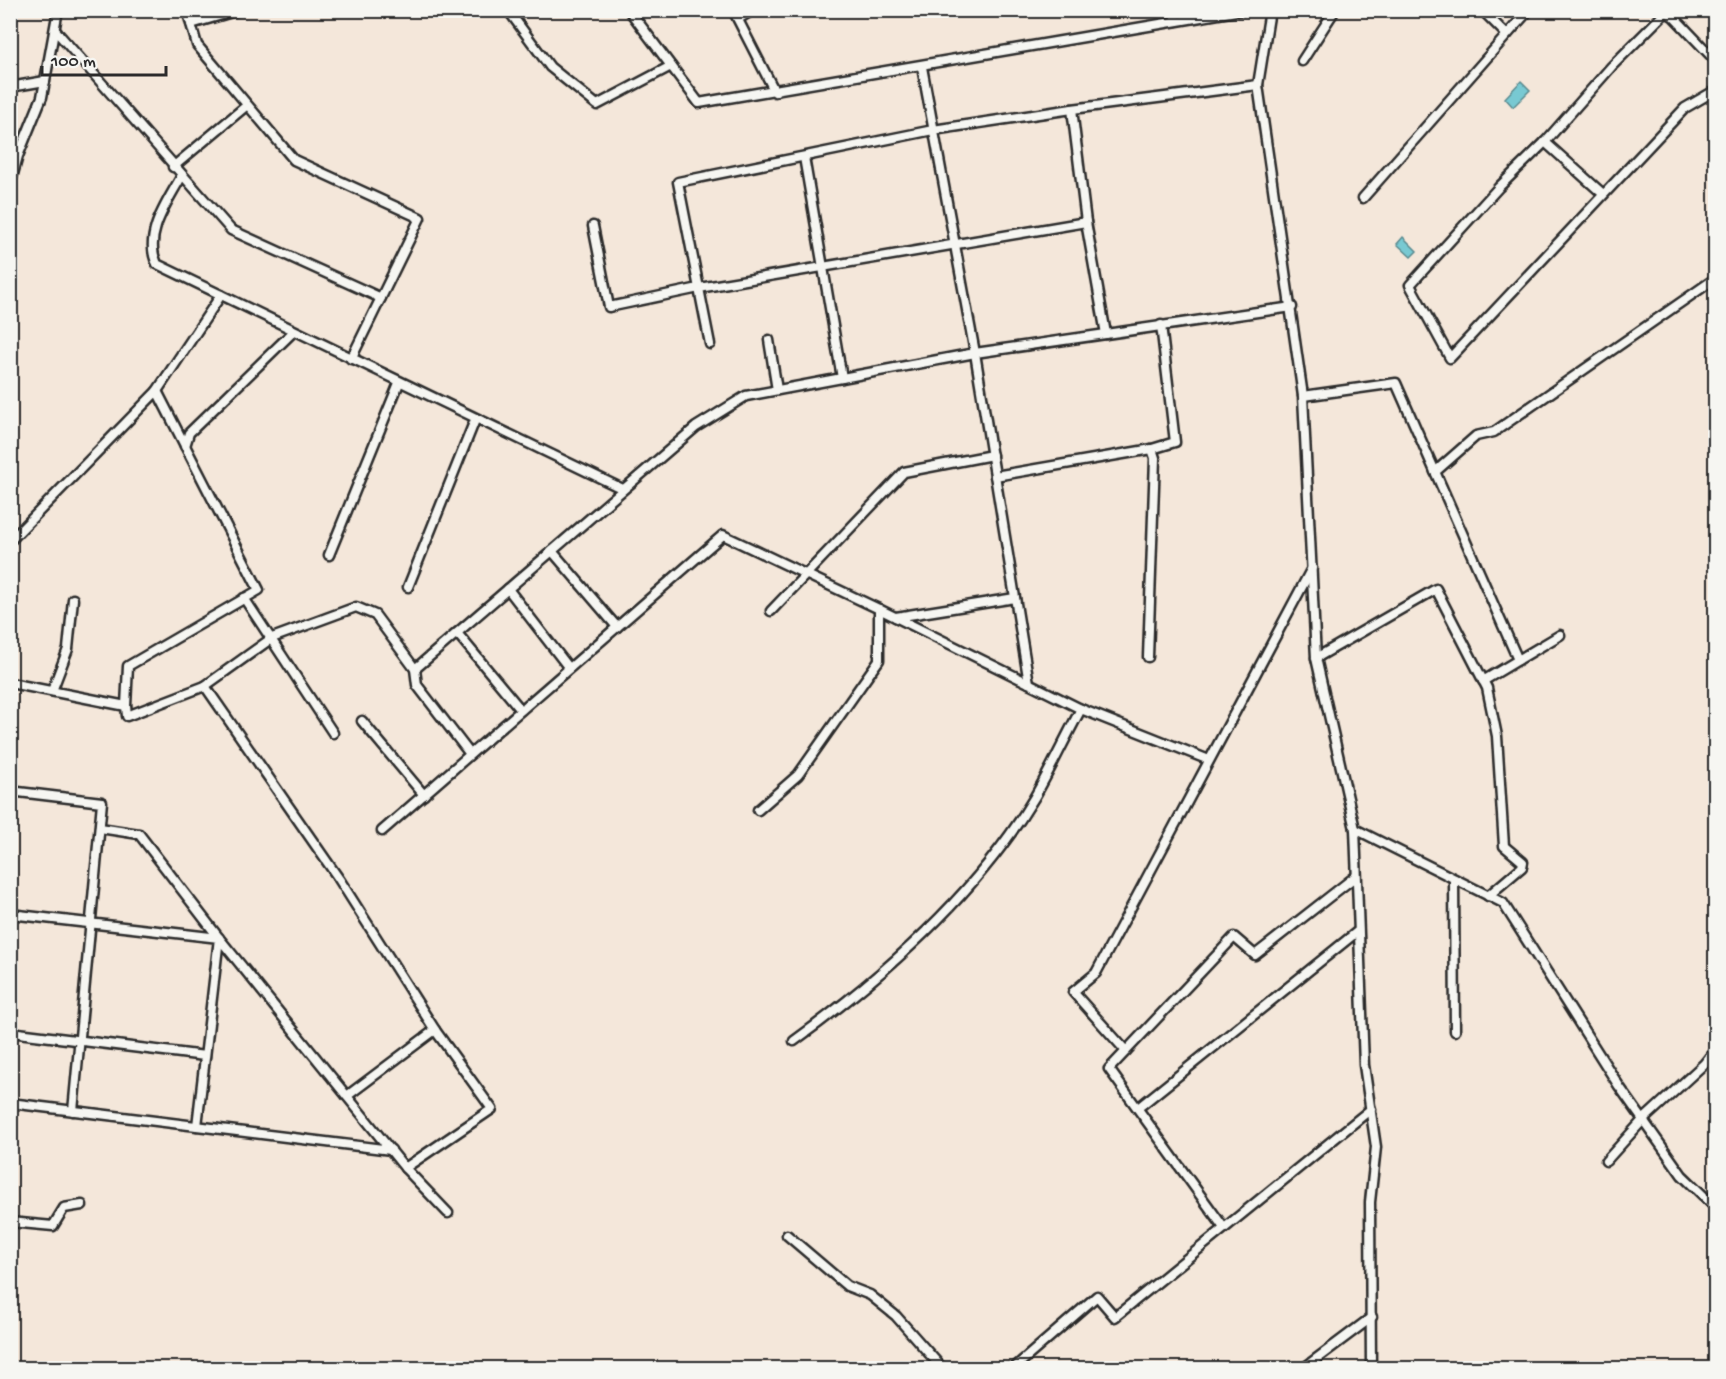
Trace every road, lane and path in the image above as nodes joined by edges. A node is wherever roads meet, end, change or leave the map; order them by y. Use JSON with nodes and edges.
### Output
{"nodes":[{"id":1,"x":58,"y":10,"type":"edge"},
{"id":2,"x":187,"y":10,"type":"edge"},
{"id":3,"x":239,"y":10,"type":"edge"},
{"id":4,"x":508,"y":10,"type":"edge"},
{"id":5,"x":629,"y":10,"type":"edge"},
{"id":6,"x":753,"y":10,"type":"edge"},
{"id":7,"x":1173,"y":10,"type":"edge"},
{"id":8,"x":1242,"y":10,"type":"edge"},
{"id":9,"x":1270,"y":10,"type":"edge"},
{"id":10,"x":1335,"y":10,"type":"edge"},
{"id":11,"x":1482,"y":10,"type":"edge"},
{"id":12,"x":1529,"y":10,"type":"edge"},
{"id":13,"x":735,"y":14,"type":"edge"},
{"id":14,"x":1176,"y":21,"type":"junction"},
{"id":15,"x":191,"y":24,"type":"junction"},
{"id":16,"x":55,"y":30,"type":"junction"},
{"id":17,"x":1507,"y":35,"type":"junction"},
{"id":18,"x":1716,"y":60,"type":"edge"},
{"id":19,"x":1302,"y":61,"type":"dead end"},
{"id":20,"x":671,"y":66,"type":"junction"},
{"id":21,"x":922,"y":67,"type":"junction"},
{"id":22,"x":45,"y":81,"type":"junction"},
{"id":23,"x":1258,"y":86,"type":"junction"},
{"id":24,"x":10,"y":87,"type":"edge"},
{"id":25,"x":1716,"y":90,"type":"edge"},
{"id":26,"x":775,"y":92,"type":"junction"},
{"id":27,"x":246,"y":106,"type":"junction"},
{"id":28,"x":1072,"y":109,"type":"junction"},
{"id":29,"x":933,"y":130,"type":"junction"},
{"id":30,"x":1545,"y":142,"type":"junction"},
{"id":31,"x":804,"y":156,"type":"junction"},
{"id":32,"x":173,"y":167,"type":"junction"},
{"id":33,"x":181,"y":177,"type":"junction"},
{"id":34,"x":10,"y":185,"type":"edge"},
{"id":35,"x":1603,"y":194,"type":"junction"},
{"id":36,"x":1363,"y":198,"type":"dead end"},
{"id":37,"x":1086,"y":222,"type":"junction"},
{"id":38,"x":593,"y":226,"type":"dead end"},
{"id":39,"x":954,"y":243,"type":"junction"},
{"id":40,"x":823,"y":266,"type":"junction"},
{"id":41,"x":1716,"y":278,"type":"edge"},
{"id":42,"x":699,"y":288,"type":"junction"},
{"id":43,"x":220,"y":295,"type":"junction"},
{"id":44,"x":381,"y":298,"type":"junction"},
{"id":45,"x":1292,"y":307,"type":"junction"},
{"id":46,"x":1161,"y":325,"type":"junction"},
{"id":47,"x":294,"y":331,"type":"junction"},
{"id":48,"x":1106,"y":334,"type":"junction"},
{"id":49,"x":769,"y":340,"type":"dead end"},
{"id":50,"x":710,"y":344,"type":"dead end"},
{"id":51,"x":975,"y":353,"type":"junction"},
{"id":52,"x":351,"y":359,"type":"junction"},
{"id":53,"x":842,"y":378,"type":"junction"},
{"id":54,"x":399,"y":382,"type":"junction"},
{"id":55,"x":777,"y":390,"type":"junction"},
{"id":56,"x":157,"y":391,"type":"junction"},
{"id":57,"x":1303,"y":396,"type":"junction"},
{"id":58,"x":475,"y":420,"type":"junction"},
{"id":59,"x":185,"y":446,"type":"junction"},
{"id":60,"x":1152,"y":449,"type":"junction"},
{"id":61,"x":992,"y":455,"type":"junction"},
{"id":62,"x":1435,"y":472,"type":"junction"},
{"id":63,"x":995,"y":476,"type":"junction"},
{"id":64,"x":624,"y":489,"type":"junction"},
{"id":65,"x":10,"y":541,"type":"edge"},
{"id":66,"x":552,"y":551,"type":"junction"},
{"id":67,"x":329,"y":555,"type":"dead end"},
{"id":68,"x":1312,"y":568,"type":"junction"},
{"id":69,"x":806,"y":574,"type":"junction"},
{"id":70,"x":408,"y":587,"type":"dead end"},
{"id":71,"x":508,"y":589,"type":"junction"},
{"id":72,"x":244,"y":598,"type":"junction"},
{"id":73,"x":1015,"y":598,"type":"junction"},
{"id":74,"x":73,"y":600,"type":"dead end"},
{"id":75,"x":879,"y":609,"type":"junction"},
{"id":76,"x":771,"y":611,"type":"dead end"},
{"id":77,"x":896,"y":617,"type":"junction"},
{"id":78,"x":617,"y":627,"type":"junction"},
{"id":79,"x":457,"y":633,"type":"junction"},
{"id":80,"x":1560,"y":635,"type":"dead end"},
{"id":81,"x":272,"y":638,"type":"junction"},
{"id":82,"x":1148,"y":657,"type":"dead end"},
{"id":83,"x":1316,"y":658,"type":"junction"},
{"id":84,"x":1518,"y":660,"type":"junction"},
{"id":85,"x":569,"y":668,"type":"junction"},
{"id":86,"x":415,"y":669,"type":"junction"},
{"id":87,"x":1483,"y":681,"type":"junction"},
{"id":88,"x":10,"y":683,"type":"edge"},
{"id":89,"x":1029,"y":683,"type":"junction"},
{"id":90,"x":205,"y":686,"type":"junction"},
{"id":91,"x":52,"y":691,"type":"junction"},
{"id":92,"x":126,"y":706,"type":"junction"},
{"id":93,"x":1081,"y":709,"type":"junction"},
{"id":94,"x":521,"y":710,"type":"junction"},
{"id":95,"x":362,"y":721,"type":"dead end"},
{"id":96,"x":333,"y":733,"type":"dead end"},
{"id":97,"x":470,"y":754,"type":"junction"},
{"id":98,"x":1209,"y":760,"type":"junction"},
{"id":99,"x":10,"y":791,"type":"edge"},
{"id":100,"x":424,"y":795,"type":"junction"},
{"id":101,"x":758,"y":810,"type":"dead end"},
{"id":102,"x":100,"y":828,"type":"junction"},
{"id":103,"x":1355,"y":830,"type":"junction"},
{"id":104,"x":382,"y":831,"type":"dead end"},
{"id":105,"x":1356,"y":876,"type":"junction"},
{"id":106,"x":1454,"y":879,"type":"junction"},
{"id":107,"x":1488,"y":896,"type":"junction"},
{"id":108,"x":10,"y":914,"type":"edge"},
{"id":109,"x":91,"y":923,"type":"junction"},
{"id":110,"x":1358,"y":931,"type":"junction"},
{"id":111,"x":219,"y":938,"type":"junction"},
{"id":112,"x":435,"y":1030,"type":"junction"},
{"id":113,"x":1455,"y":1031,"type":"dead end"},
{"id":114,"x":10,"y":1032,"type":"edge"},
{"id":115,"x":80,"y":1041,"type":"junction"},
{"id":116,"x":794,"y":1041,"type":"dead end"},
{"id":117,"x":1716,"y":1049,"type":"edge"},
{"id":118,"x":1126,"y":1051,"type":"junction"},
{"id":119,"x":205,"y":1056,"type":"junction"},
{"id":120,"x":347,"y":1096,"type":"junction"},
{"id":121,"x":10,"y":1103,"type":"edge"},
{"id":122,"x":1138,"y":1108,"type":"junction"},
{"id":123,"x":1371,"y":1109,"type":"junction"},
{"id":124,"x":73,"y":1110,"type":"junction"},
{"id":125,"x":1643,"y":1120,"type":"junction"},
{"id":126,"x":196,"y":1126,"type":"junction"},
{"id":127,"x":391,"y":1150,"type":"junction"},
{"id":128,"x":1606,"y":1161,"type":"dead end"},
{"id":129,"x":405,"y":1168,"type":"junction"},
{"id":130,"x":82,"y":1205,"type":"dead end"},
{"id":131,"x":1716,"y":1208,"type":"edge"},
{"id":132,"x":448,"y":1213,"type":"dead end"},
{"id":133,"x":10,"y":1222,"type":"edge"},
{"id":134,"x":1224,"y":1228,"type":"junction"},
{"id":135,"x":787,"y":1235,"type":"dead end"},
{"id":136,"x":1372,"y":1317,"type":"junction"},
{"id":137,"x":942,"y":1368,"type":"edge"},
{"id":138,"x":1014,"y":1368,"type":"edge"},
{"id":139,"x":1304,"y":1368,"type":"edge"},
{"id":140,"x":1371,"y":1368,"type":"edge"}],
"edges":[{"from":1,"to":16,"type":"street"},
{"from":2,"to":15,"type":"street"},
{"from":3,"to":15,"type":"street"},
{"from":4,"to":20,"type":"street"},
{"from":5,"to":20,"type":"street"},
{"from":6,"to":13,"type":"street"},
{"from":7,"to":14,"type":"street"},
{"from":8,"to":14,"type":"street"},
{"from":9,"to":23,"type":"street"},
{"from":10,"to":19,"type":"street"},
{"from":11,"to":17,"type":"street"},
{"from":12,"to":17,"type":"street"},
{"from":13,"to":26,"type":"street"},
{"from":14,"to":21,"type":"street"},
{"from":15,"to":27,"type":"street"},
{"from":16,"to":22,"type":"street"},
{"from":16,"to":32,"type":"street"},
{"from":17,"to":36,"type":"street"},
{"from":18,"to":30,"type":"street"},
{"from":20,"to":26,"type":"street"},
{"from":21,"to":26,"type":"street"},
{"from":21,"to":29,"type":"street"},
{"from":22,"to":24,"type":"street"},
{"from":22,"to":34,"type":"street"},
{"from":23,"to":28,"type":"street"},
{"from":23,"to":45,"type":"street"},
{"from":25,"to":35,"type":"street"},
{"from":27,"to":32,"type":"street"},
{"from":27,"to":44,"type":"street"},
{"from":28,"to":29,"type":"street"},
{"from":28,"to":37,"type":"street"},
{"from":29,"to":31,"type":"street"},
{"from":29,"to":39,"type":"street"},
{"from":30,"to":35,"type":"street"},
{"from":30,"to":35,"type":"street"},
{"from":31,"to":40,"type":"street"},
{"from":31,"to":42,"type":"street"},
{"from":32,"to":33,"type":"street"},
{"from":33,"to":43,"type":"street"},
{"from":33,"to":44,"type":"street"},
{"from":37,"to":39,"type":"street"},
{"from":37,"to":48,"type":"street"},
{"from":38,"to":42,"type":"street"},
{"from":39,"to":40,"type":"street"},
{"from":39,"to":51,"type":"street"},
{"from":40,"to":42,"type":"street"},
{"from":40,"to":53,"type":"street"},
{"from":41,"to":62,"type":"street"},
{"from":42,"to":50,"type":"street"},
{"from":43,"to":47,"type":"street"},
{"from":43,"to":56,"type":"street"},
{"from":44,"to":52,"type":"street"},
{"from":45,"to":46,"type":"street"},
{"from":45,"to":57,"type":"street"},
{"from":46,"to":48,"type":"street"},
{"from":46,"to":60,"type":"street"},
{"from":47,"to":52,"type":"street"},
{"from":47,"to":59,"type":"street"},
{"from":48,"to":51,"type":"street"},
{"from":49,"to":55,"type":"street"},
{"from":51,"to":53,"type":"street"},
{"from":51,"to":61,"type":"street"},
{"from":52,"to":54,"type":"street"},
{"from":53,"to":55,"type":"street"},
{"from":54,"to":58,"type":"street"},
{"from":54,"to":67,"type":"street"},
{"from":55,"to":64,"type":"street"},
{"from":56,"to":59,"type":"street"},
{"from":56,"to":65,"type":"street"},
{"from":57,"to":62,"type":"street"},
{"from":57,"to":68,"type":"street"},
{"from":58,"to":64,"type":"street"},
{"from":58,"to":70,"type":"street"},
{"from":59,"to":72,"type":"street"},
{"from":60,"to":63,"type":"street"},
{"from":60,"to":82,"type":"street"},
{"from":61,"to":63,"type":"street"},
{"from":61,"to":69,"type":"street"},
{"from":62,"to":84,"type":"street"},
{"from":63,"to":73,"type":"street"},
{"from":64,"to":66,"type":"street"},
{"from":66,"to":71,"type":"street"},
{"from":66,"to":78,"type":"street"},
{"from":68,"to":83,"type":"street"},
{"from":68,"to":98,"type":"street"},
{"from":69,"to":75,"type":"street"},
{"from":69,"to":76,"type":"street"},
{"from":69,"to":78,"type":"street"},
{"from":71,"to":79,"type":"street"},
{"from":71,"to":85,"type":"street"},
{"from":72,"to":81,"type":"street"},
{"from":72,"to":92,"type":"street"},
{"from":73,"to":77,"type":"street"},
{"from":73,"to":89,"type":"street"},
{"from":74,"to":91,"type":"street"},
{"from":75,"to":77,"type":"street"},
{"from":75,"to":101,"type":"street"},
{"from":77,"to":89,"type":"street"},
{"from":78,"to":85,"type":"street"},
{"from":79,"to":86,"type":"street"},
{"from":79,"to":94,"type":"street"},
{"from":80,"to":84,"type":"street"},
{"from":81,"to":86,"type":"street"},
{"from":81,"to":90,"type":"street"},
{"from":81,"to":96,"type":"street"},
{"from":83,"to":87,"type":"street"},
{"from":83,"to":103,"type":"street"},
{"from":84,"to":87,"type":"street"},
{"from":85,"to":94,"type":"street"},
{"from":86,"to":97,"type":"street"},
{"from":87,"to":107,"type":"street"},
{"from":88,"to":91,"type":"street"},
{"from":89,"to":93,"type":"street"},
{"from":90,"to":92,"type":"street"},
{"from":90,"to":112,"type":"street"},
{"from":91,"to":92,"type":"street"},
{"from":93,"to":98,"type":"street"},
{"from":93,"to":116,"type":"street"},
{"from":94,"to":97,"type":"street"},
{"from":95,"to":100,"type":"street"},
{"from":97,"to":100,"type":"street"},
{"from":98,"to":118,"type":"street"},
{"from":99,"to":102,"type":"street"},
{"from":100,"to":104,"type":"street"},
{"from":102,"to":109,"type":"street"},
{"from":102,"to":111,"type":"street"},
{"from":103,"to":105,"type":"street"},
{"from":103,"to":106,"type":"street"},
{"from":105,"to":110,"type":"street"},
{"from":105,"to":118,"type":"street"},
{"from":106,"to":107,"type":"street"},
{"from":106,"to":113,"type":"street"},
{"from":107,"to":125,"type":"street"},
{"from":108,"to":109,"type":"street"},
{"from":109,"to":111,"type":"street"},
{"from":109,"to":115,"type":"street"},
{"from":110,"to":122,"type":"street"},
{"from":110,"to":123,"type":"street"},
{"from":111,"to":119,"type":"street"},
{"from":111,"to":120,"type":"street"},
{"from":112,"to":120,"type":"street"},
{"from":112,"to":129,"type":"street"},
{"from":114,"to":115,"type":"street"},
{"from":115,"to":119,"type":"street"},
{"from":115,"to":124,"type":"street"},
{"from":117,"to":125,"type":"street"},
{"from":118,"to":122,"type":"street"},
{"from":119,"to":126,"type":"street"},
{"from":120,"to":127,"type":"street"},
{"from":121,"to":124,"type":"street"},
{"from":122,"to":134,"type":"street"},
{"from":123,"to":134,"type":"street"},
{"from":123,"to":136,"type":"street"},
{"from":124,"to":126,"type":"street"},
{"from":125,"to":128,"type":"street"},
{"from":125,"to":131,"type":"street"},
{"from":126,"to":127,"type":"street"},
{"from":127,"to":129,"type":"street"},
{"from":129,"to":132,"type":"street"},
{"from":130,"to":133,"type":"street"},
{"from":134,"to":138,"type":"street"},
{"from":135,"to":137,"type":"street"},
{"from":136,"to":139,"type":"street"},
{"from":136,"to":140,"type":"street"}]}
